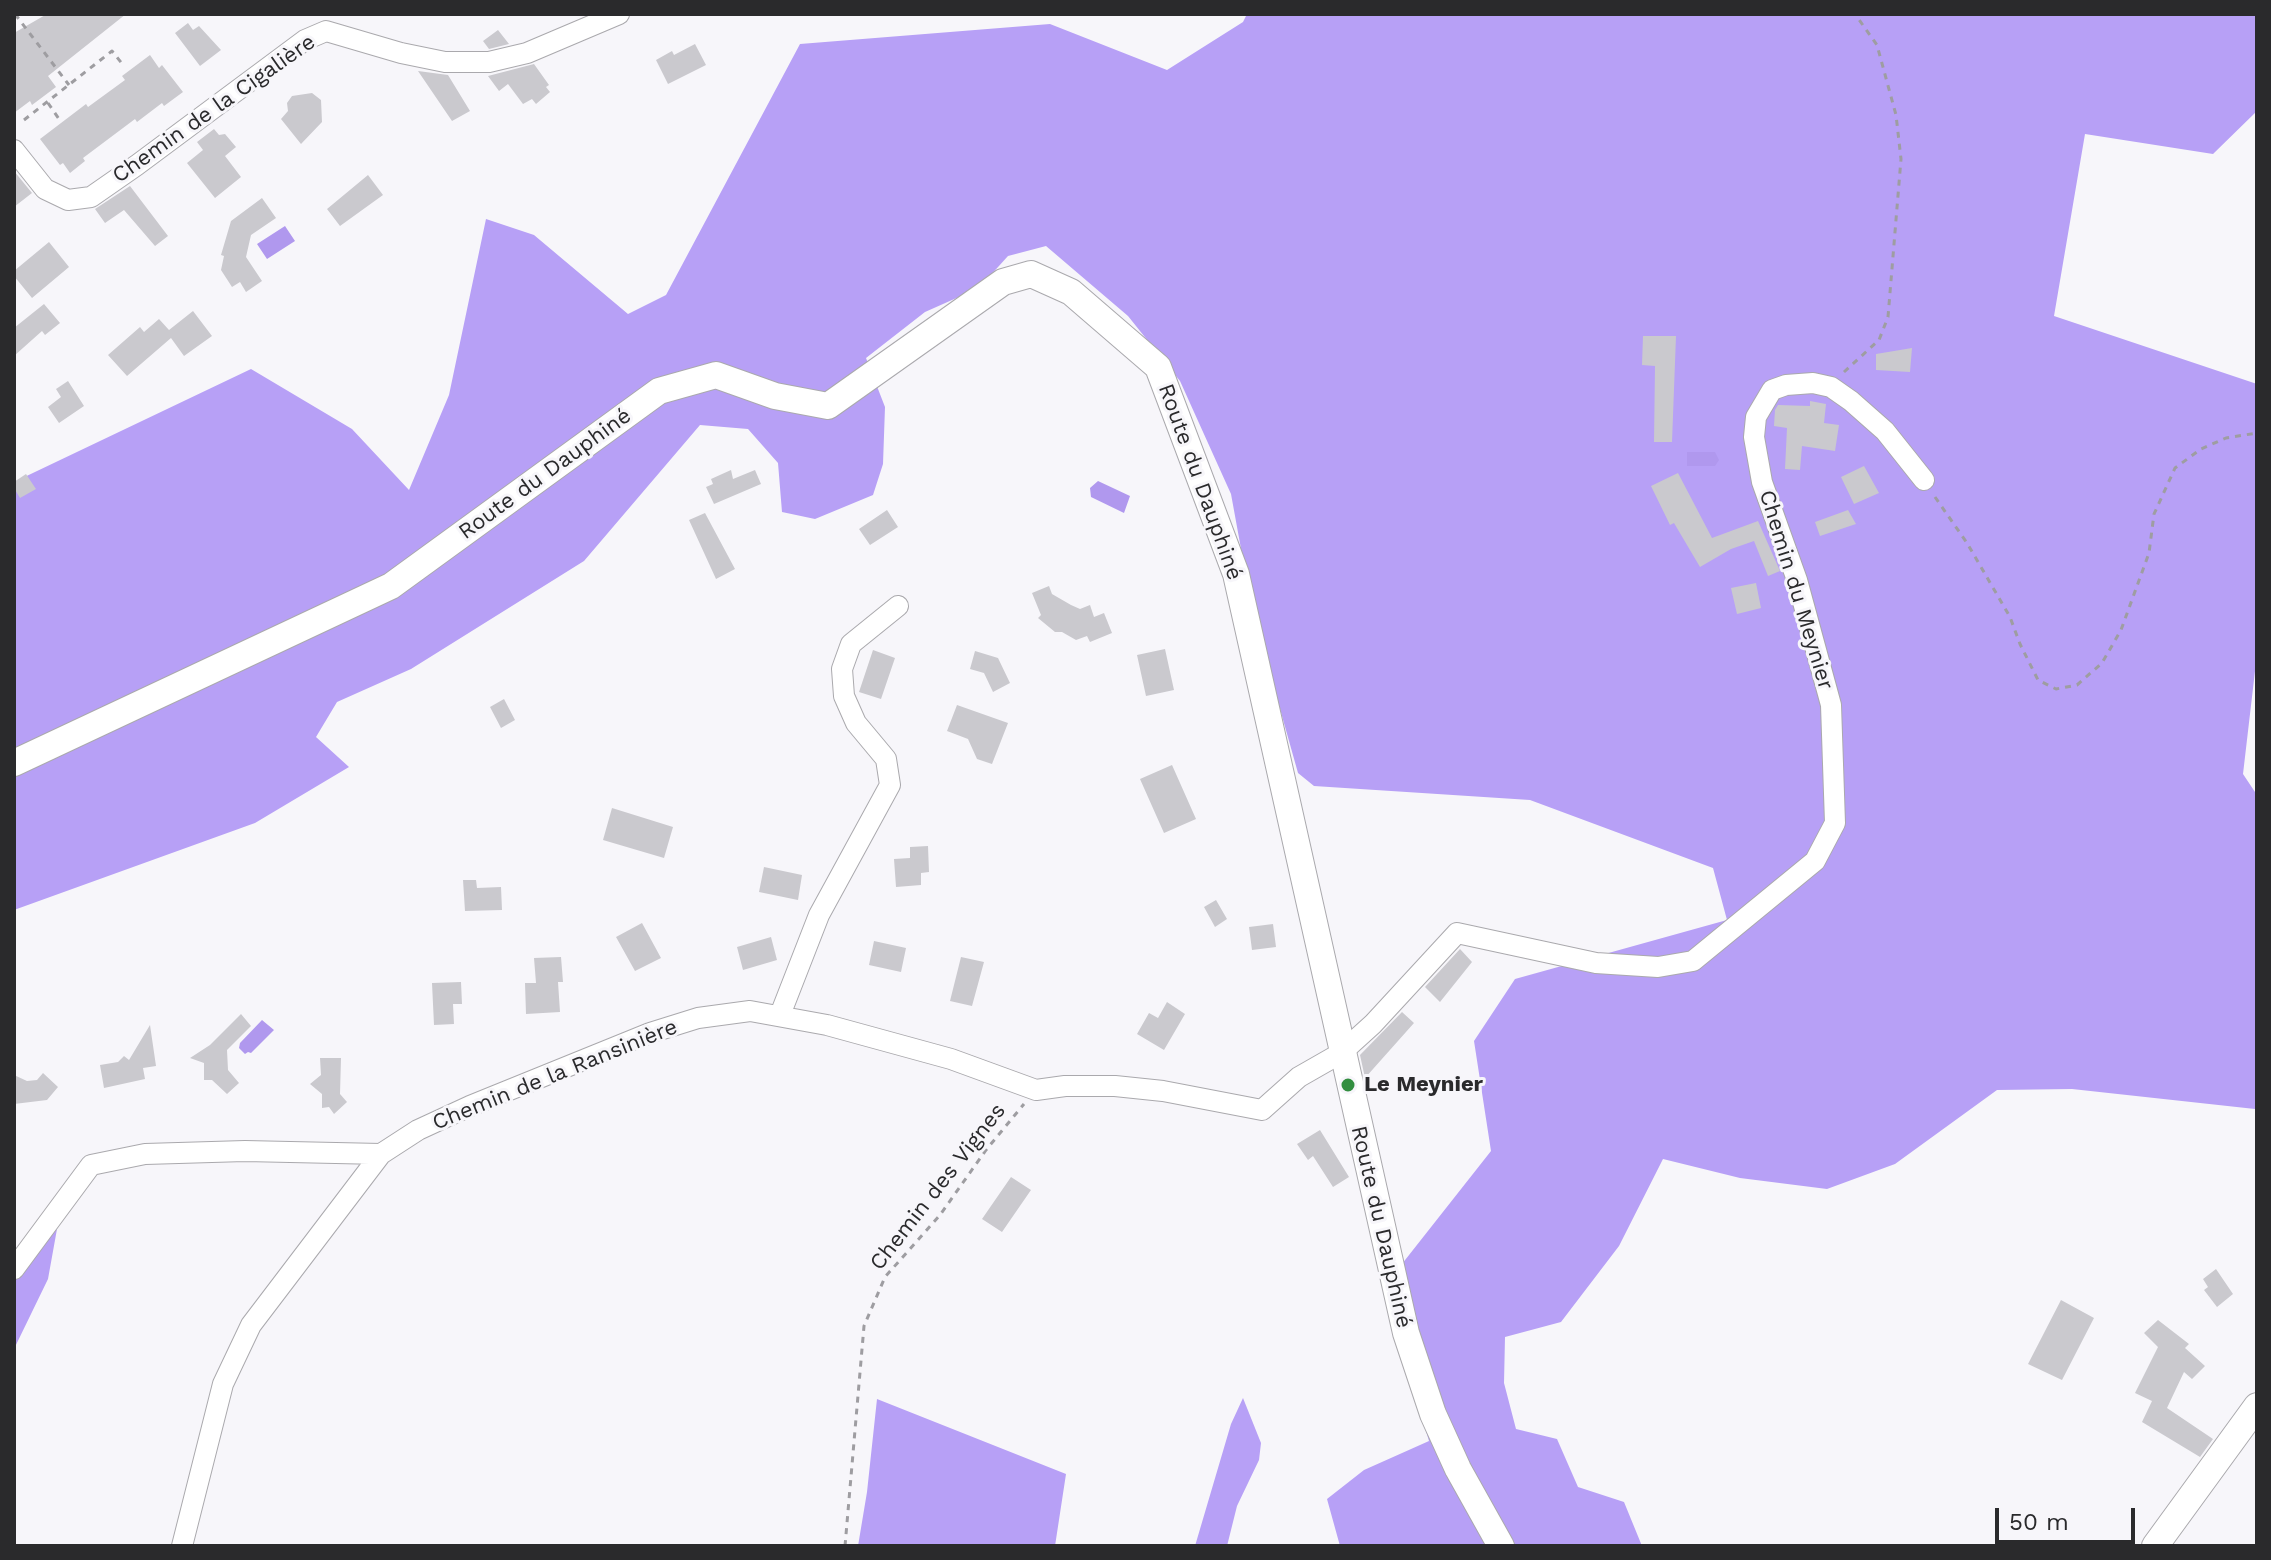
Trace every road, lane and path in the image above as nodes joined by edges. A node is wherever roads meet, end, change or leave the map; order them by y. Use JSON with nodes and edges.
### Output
{"nodes":[{"id":1,"x":15,"y":14,"type":"edge"},
{"id":2,"x":619,"y":14,"type":"edge"},
{"id":3,"x":1855,"y":14,"type":"edge"},
{"id":4,"x":124,"y":66,"type":"dead end"},
{"id":5,"x":69,"y":85,"type":"junction"},
{"id":6,"x":47,"y":102,"type":"junction"},
{"id":7,"x":59,"y":119,"type":"dead end"},
{"id":8,"x":24,"y":120,"type":"dead end"},
{"id":9,"x":14,"y":150,"type":"edge"},
{"id":10,"x":1831,"y":387,"type":"junction"},
{"id":11,"x":2257,"y":433,"type":"edge"},
{"id":12,"x":1924,"y":480,"type":"joint"},
{"id":13,"x":898,"y":606,"type":"dead end"},
{"id":14,"x":14,"y":763,"type":"edge"},
{"id":15,"x":780,"y":1015,"type":"junction"},
{"id":16,"x":1341,"y":1053,"type":"junction"},
{"id":17,"x":1036,"y":1090,"type":"junction"},
{"id":18,"x":381,"y":1154,"type":"junction"},
{"id":19,"x":14,"y":1269,"type":"edge"},
{"id":20,"x":2257,"y":1406,"type":"edge"},
{"id":21,"x":182,"y":1546,"type":"edge"},
{"id":22,"x":845,"y":1546,"type":"edge"},
{"id":23,"x":1501,"y":1546,"type":"edge"},
{"id":24,"x":2155,"y":1546,"type":"edge"}],
"edges":[{"from":1,"to":5,"type":"path"},
{"from":2,"to":9,"type":"street","name":"Chemin de la Cigalière"},
{"from":3,"to":10,"type":"path"},
{"from":4,"to":5,"type":"path"},
{"from":5,"to":6,"type":"path"},
{"from":6,"to":7,"type":"path"},
{"from":6,"to":8,"type":"path"},
{"from":10,"to":12,"type":"street"},
{"from":10,"to":16,"type":"street","name":"Chemin du Meynier"},
{"from":11,"to":12,"type":"path"},
{"from":13,"to":15,"type":"street"},
{"from":14,"to":16,"type":"street","name":"Route du Dauphiné"},
{"from":15,"to":17,"type":"street","name":"Chemin de la Ransinière"},
{"from":15,"to":18,"type":"street","name":"Chemin de la Ransinière"},
{"from":16,"to":17,"type":"street","name":"Chemin de la Ransinière"},
{"from":16,"to":23,"type":"street","name":"Route du Dauphiné"},
{"from":17,"to":22,"type":"path","name":"Chemin des Vignes"},
{"from":18,"to":19,"type":"street"},
{"from":18,"to":21,"type":"street","name":"Chemin de la Ransinière"},
{"from":20,"to":24,"type":"street"}]}
